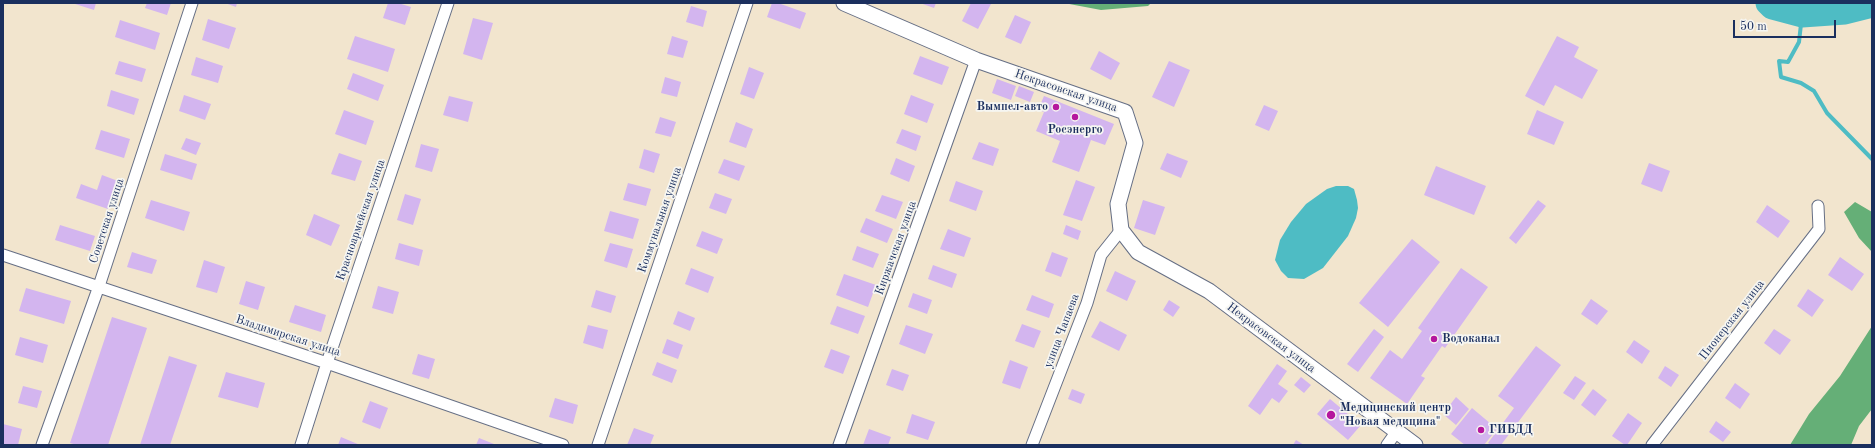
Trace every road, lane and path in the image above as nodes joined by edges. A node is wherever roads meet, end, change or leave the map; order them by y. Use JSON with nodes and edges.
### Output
{"nodes":[{"id":1,"x":192,"y":3,"type":"edge"},
{"id":2,"x":448,"y":3,"type":"edge"},
{"id":3,"x":747,"y":3,"type":"edge"},
{"id":4,"x":844,"y":3,"type":"edge"},
{"id":5,"x":976,"y":60,"type":"junction"},
{"id":6,"x":1818,"y":206,"type":"dead end"},
{"id":7,"x":1121,"y":230,"type":"junction"},
{"id":8,"x":3,"y":255,"type":"edge"},
{"id":9,"x":99,"y":286,"type":"junction"},
{"id":10,"x":327,"y":363,"type":"junction"},
{"id":11,"x":1397,"y":431,"type":"junction"},
{"id":12,"x":42,"y":445,"type":"edge"},
{"id":13,"x":301,"y":445,"type":"edge"},
{"id":14,"x":563,"y":445,"type":"edge"},
{"id":15,"x":598,"y":445,"type":"edge"},
{"id":16,"x":839,"y":445,"type":"edge"},
{"id":17,"x":1032,"y":445,"type":"edge"},
{"id":18,"x":1387,"y":445,"type":"edge"},
{"id":19,"x":1415,"y":445,"type":"edge"},
{"id":20,"x":1652,"y":445,"type":"edge"}],
"edges":[{"from":1,"to":9,"type":"street","name":"Советская улица"},
{"from":2,"to":10,"type":"street","name":"Красноармейская улица"},
{"from":3,"to":15,"type":"street","name":"Коммунальная улица"},
{"from":4,"to":5,"type":"street","name":"Некрасовская улица"},
{"from":5,"to":7,"type":"street","name":"Некрасовская улица"},
{"from":5,"to":16,"type":"street","name":"Киржачская улица"},
{"from":6,"to":20,"type":"street","name":"Пионерская улица"},
{"from":7,"to":11,"type":"street","name":"Некрасовская улица"},
{"from":7,"to":17,"type":"street","name":"улица Чапаева"},
{"from":8,"to":9,"type":"street","name":"Владимирская улица"},
{"from":9,"to":10,"type":"street","name":"Владимирская улица"},
{"from":9,"to":12,"type":"street","name":"Советская улица"},
{"from":10,"to":13,"type":"street","name":"Красноармейская улица"},
{"from":10,"to":14,"type":"street","name":"Владимирская улица"},
{"from":11,"to":18,"type":"street"},
{"from":11,"to":19,"type":"street","name":"Некрасовская улица"}]}
